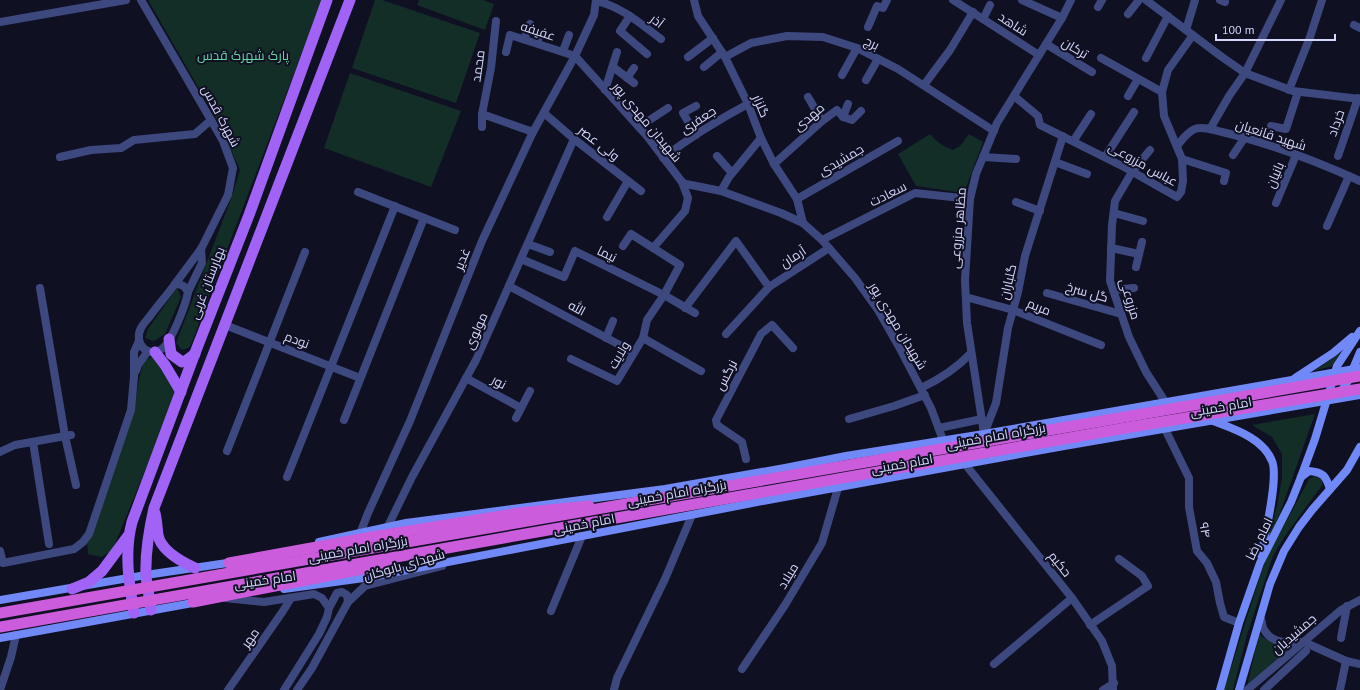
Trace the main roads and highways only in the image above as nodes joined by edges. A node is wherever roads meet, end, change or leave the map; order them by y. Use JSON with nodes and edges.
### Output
{"nodes":[{"id":1,"x":328,"y":0,"type":"edge"},
{"id":2,"x":350,"y":0,"type":"edge"},
{"id":3,"x":300,"y":75,"type":"junction"},
{"id":4,"x":318,"y":82,"type":"junction"},
{"id":5,"x":1360,"y":331,"type":"edge"},
{"id":6,"x":169,"y":339,"type":"road end"},
{"id":7,"x":151,"y":351,"type":"road end"},
{"id":8,"x":1360,"y":352,"type":"edge"},
{"id":9,"x":195,"y":353,"type":"junction"},
{"id":10,"x":1358,"y":371,"type":"edge"},
{"id":11,"x":1334,"y":374,"type":"junction"},
{"id":12,"x":1289,"y":381,"type":"junction"},
{"id":13,"x":1360,"y":389,"type":"edge"},
{"id":14,"x":181,"y":392,"type":"junction"},
{"id":15,"x":1360,"y":395,"type":"edge"},
{"id":16,"x":1326,"y":401,"type":"junction"},
{"id":17,"x":1212,"y":421,"type":"junction"},
{"id":18,"x":1360,"y":446,"type":"edge"},
{"id":19,"x":794,"y":466,"type":"junction"},
{"id":20,"x":1301,"y":477,"type":"junction"},
{"id":21,"x":146,"y":485,"type":"junction"},
{"id":22,"x":1330,"y":489,"type":"junction"},
{"id":23,"x":161,"y":491,"type":"junction"},
{"id":24,"x":799,"y":495,"type":"junction"},
{"id":25,"x":653,"y":500,"type":"junction"},
{"id":26,"x":154,"y":508,"type":"junction"},
{"id":27,"x":656,"y":511,"type":"junction"},
{"id":28,"x":128,"y":536,"type":"junction"},
{"id":29,"x":229,"y":563,"type":"junction"},
{"id":30,"x":1260,"y":563,"type":"junction"},
{"id":31,"x":195,"y":568,"type":"junction"},
{"id":32,"x":146,"y":575,"type":"junction"},
{"id":33,"x":128,"y":579,"type":"junction"},
{"id":34,"x":72,"y":588,"type":"junction"},
{"id":35,"x":0,"y":600,"type":"edge"},
{"id":36,"x":193,"y":602,"type":"junction"},
{"id":37,"x":151,"y":610,"type":"junction"},
{"id":38,"x":0,"y":613,"type":"edge"},
{"id":39,"x":134,"y":613,"type":"junction"},
{"id":40,"x":0,"y":627,"type":"edge"},
{"id":41,"x":0,"y":638,"type":"edge"},
{"id":42,"x":1220,"y":690,"type":"edge"},
{"id":43,"x":1239,"y":690,"type":"edge"}],
"edges":[{"from":1,"to":3,"type":"main road","name":"بهارستان غربی"},
{"from":2,"to":4,"type":"main road"},
{"from":3,"to":4,"type":"main road"},
{"from":3,"to":9,"type":"main road","name":"بهارستان غربی"},
{"from":4,"to":23,"type":"main road"},
{"from":5,"to":11,"type":"main road","name":"امام رضا"},
{"from":5,"to":12,"type":"main road"},
{"from":6,"to":9,"type":"main road"},
{"from":7,"to":14,"type":"main road"},
{"from":8,"to":10,"type":"main road"},
{"from":9,"to":14,"type":"main road","name":"بهارستان غربی"},
{"from":10,"to":11,"type":"main road","name":"امام خمینی"},
{"from":10,"to":16,"type":"main road"},
{"from":10,"to":25,"type":"highway","name":"بزرگراه امام خمینی","bridge":true},
{"from":11,"to":12,"type":"main road","name":"امام خمینی"},
{"from":11,"to":16,"type":"main road","name":"امام رضا"},
{"from":12,"to":19,"type":"main road","name":"امام خمینی"},
{"from":13,"to":27,"type":"highway","name":"بزرگراه امام خمینی","bridge":true},
{"from":14,"to":21,"type":"main road","name":"بهارستان غربی"},
{"from":15,"to":16,"type":"main road","name":"امام خمینی"},
{"from":16,"to":17,"type":"main road","name":"امام خمینی"},
{"from":16,"to":20,"type":"main road","name":"امام رضا"},
{"from":17,"to":24,"type":"main road","name":"امام خمینی"},
{"from":17,"to":30,"type":"main road"},
{"from":18,"to":22,"type":"main road"},
{"from":19,"to":24,"type":"main road"},
{"from":19,"to":29,"type":"main road","name":"امام خمینی"},
{"from":20,"to":22,"type":"main road"},
{"from":20,"to":30,"type":"main road","name":"امام رضا"},
{"from":21,"to":23,"type":"main road"},
{"from":21,"to":28,"type":"main road","name":"بهارستان غربی"},
{"from":22,"to":43,"type":"main road"},
{"from":23,"to":26,"type":"main road"},
{"from":24,"to":36,"type":"main road","name":"امام خمینی"},
{"from":25,"to":29,"type":"highway"},
{"from":25,"to":38,"type":"highway","name":"بزرگراه امام خمینی","bridge":true},
{"from":26,"to":31,"type":"main road"},
{"from":26,"to":32,"type":"main road"},
{"from":27,"to":36,"type":"highway"},
{"from":27,"to":40,"type":"highway","name":"بزرگراه امام خمینی","bridge":true},
{"from":28,"to":33,"type":"main road","name":"بهارستان غربی"},
{"from":28,"to":34,"type":"main road"},
{"from":29,"to":31,"type":"main road","name":"امام خمینی"},
{"from":30,"to":42,"type":"main road","name":"امام رضا"},
{"from":31,"to":32,"type":"main road","name":"امام خمینی"},
{"from":32,"to":33,"type":"main road","name":"امام خمینی"},
{"from":32,"to":37,"type":"main road"},
{"from":33,"to":34,"type":"main road","name":"امام خمینی"},
{"from":33,"to":39,"type":"main road","name":"بهارستان غربی"},
{"from":34,"to":35,"type":"main road","name":"امام خمینی"},
{"from":36,"to":37,"type":"main road","name":"امام خمینی"},
{"from":37,"to":39,"type":"main road","name":"امام خمینی"},
{"from":39,"to":41,"type":"main road","name":"امام خمینی"}]}
